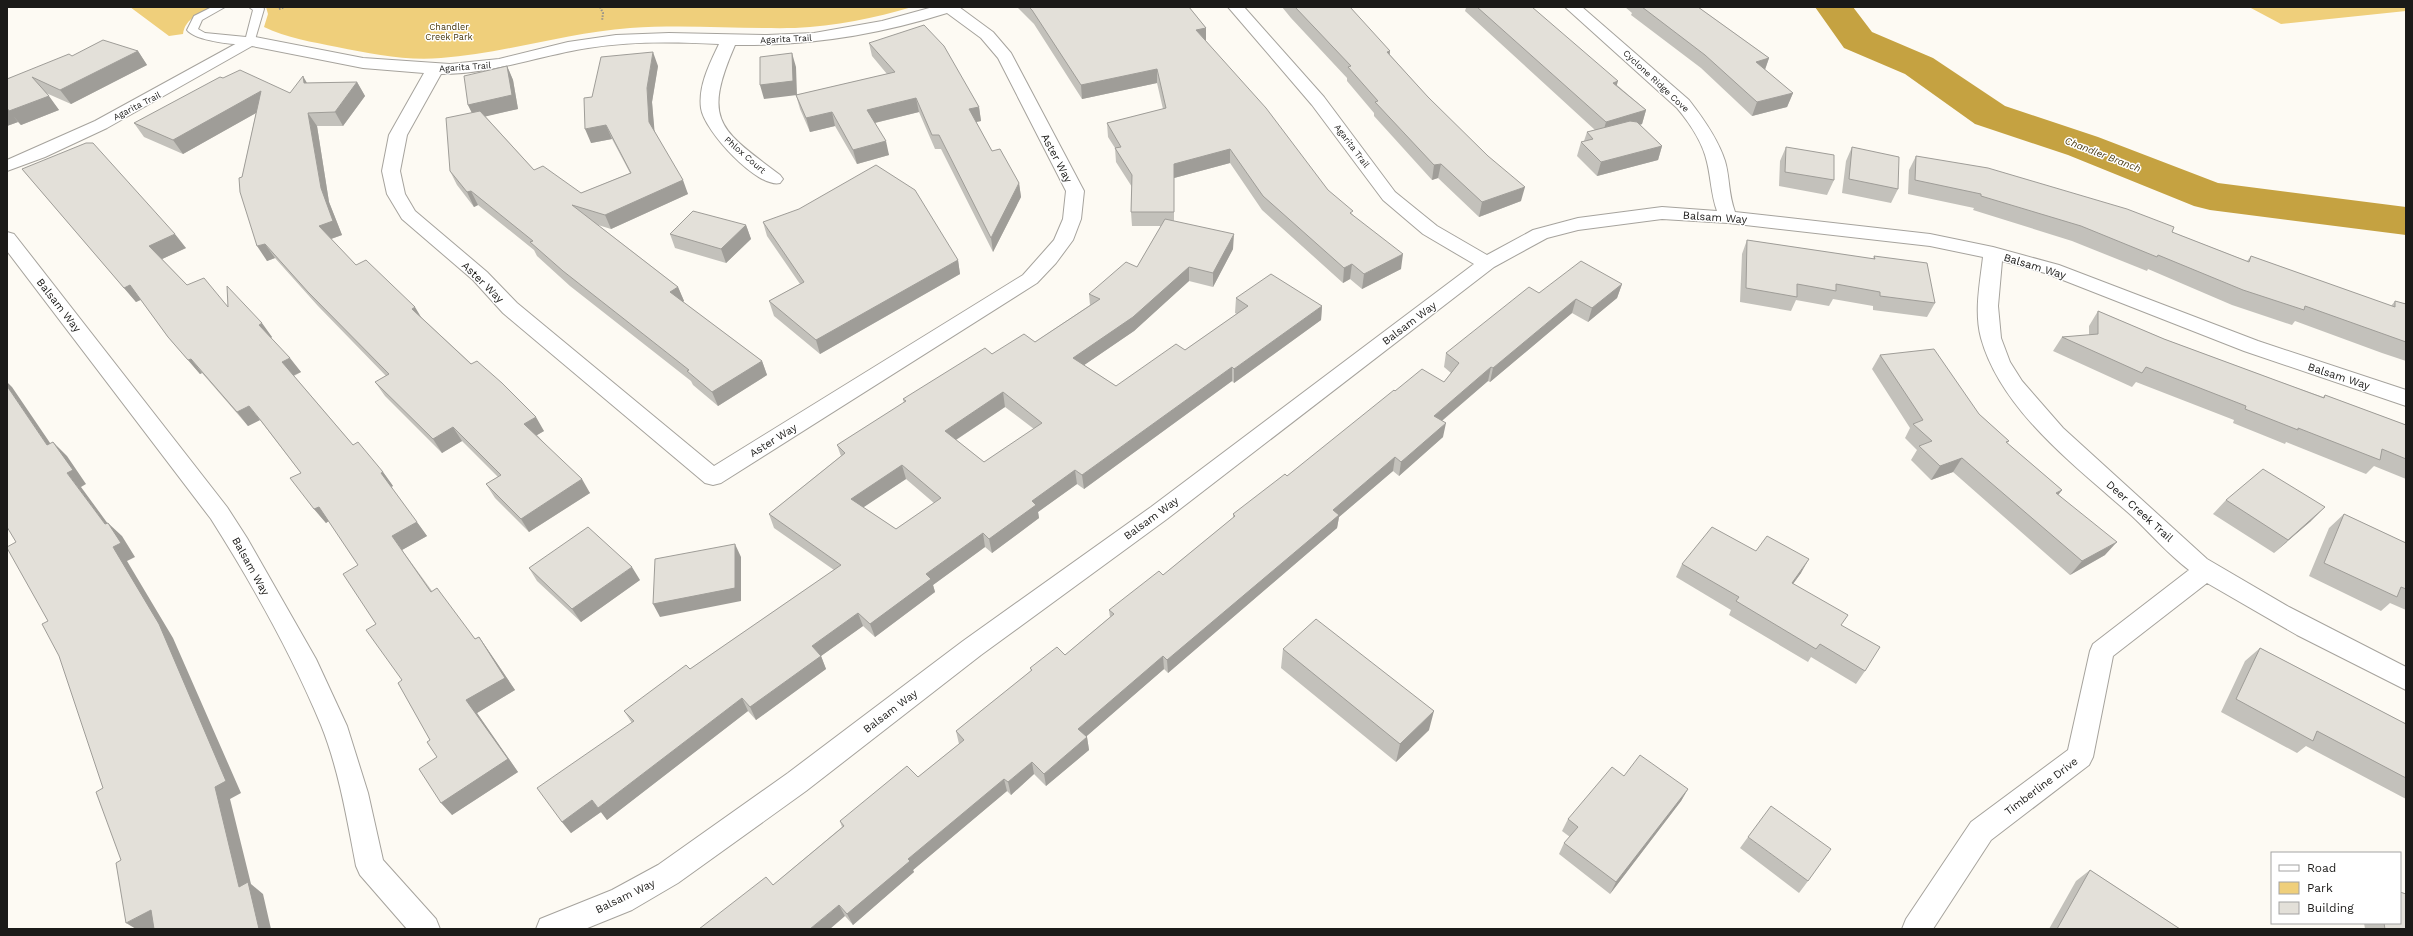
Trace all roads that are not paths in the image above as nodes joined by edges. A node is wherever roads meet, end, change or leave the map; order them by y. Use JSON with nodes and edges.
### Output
{"nodes":[{"id":1,"x":220,"y":7,"type":"edge"},
{"id":2,"x":254,"y":7,"type":"edge"},
{"id":3,"x":949,"y":7,"type":"edge"},
{"id":4,"x":1236,"y":7,"type":"edge"},
{"id":5,"x":1573,"y":7,"type":"edge"},
{"id":6,"x":729,"y":39,"type":"junction"},
{"id":7,"x":250,"y":41,"type":"junction"},
{"id":8,"x":435,"y":69,"type":"junction"},
{"id":9,"x":7,"y":166,"type":"edge"},
{"id":10,"x":774,"y":179,"type":"dead end"},
{"id":11,"x":1728,"y":217,"type":"junction"},
{"id":12,"x":7,"y":238,"type":"edge"},
{"id":13,"x":1992,"y":253,"type":"junction"},
{"id":14,"x":1487,"y":263,"type":"junction"},
{"id":15,"x":2406,"y":398,"type":"edge"},
{"id":16,"x":2206,"y":570,"type":"junction"},
{"id":17,"x":2406,"y":679,"type":"edge"},
{"id":18,"x":426,"y":929,"type":"edge"},
{"id":19,"x":550,"y":929,"type":"edge"},
{"id":20,"x":1916,"y":929,"type":"edge"}],
"edges":[{"from":1,"to":7,"type":"lane"},
{"from":2,"to":7,"type":"lane"},
{"from":3,"to":6,"type":"street","name":"Agarita Trail"},
{"from":3,"to":8,"type":"street","name":"Aster Way"},
{"from":4,"to":14,"type":"street","name":"Agarita Trail"},
{"from":5,"to":11,"type":"street","name":"Cyclone Ridge Cove"},
{"from":6,"to":8,"type":"street","name":"Agarita Trail"},
{"from":6,"to":10,"type":"street","name":"Phlox Court"},
{"from":7,"to":8,"type":"street","name":"Agarita Trail"},
{"from":7,"to":9,"type":"street","name":"Agarita Trail"},
{"from":11,"to":13,"type":"street","name":"Balsam Way"},
{"from":11,"to":14,"type":"street","name":"Balsam Way"},
{"from":12,"to":18,"type":"street","name":"Balsam Way"},
{"from":13,"to":15,"type":"street","name":"Balsam Way"},
{"from":13,"to":16,"type":"street","name":"Deer Creek Trail"},
{"from":14,"to":19,"type":"street","name":"Balsam Way"},
{"from":16,"to":17,"type":"street","name":"Deer Creek Trail"},
{"from":16,"to":20,"type":"street","name":"Timberline Drive"}]}
